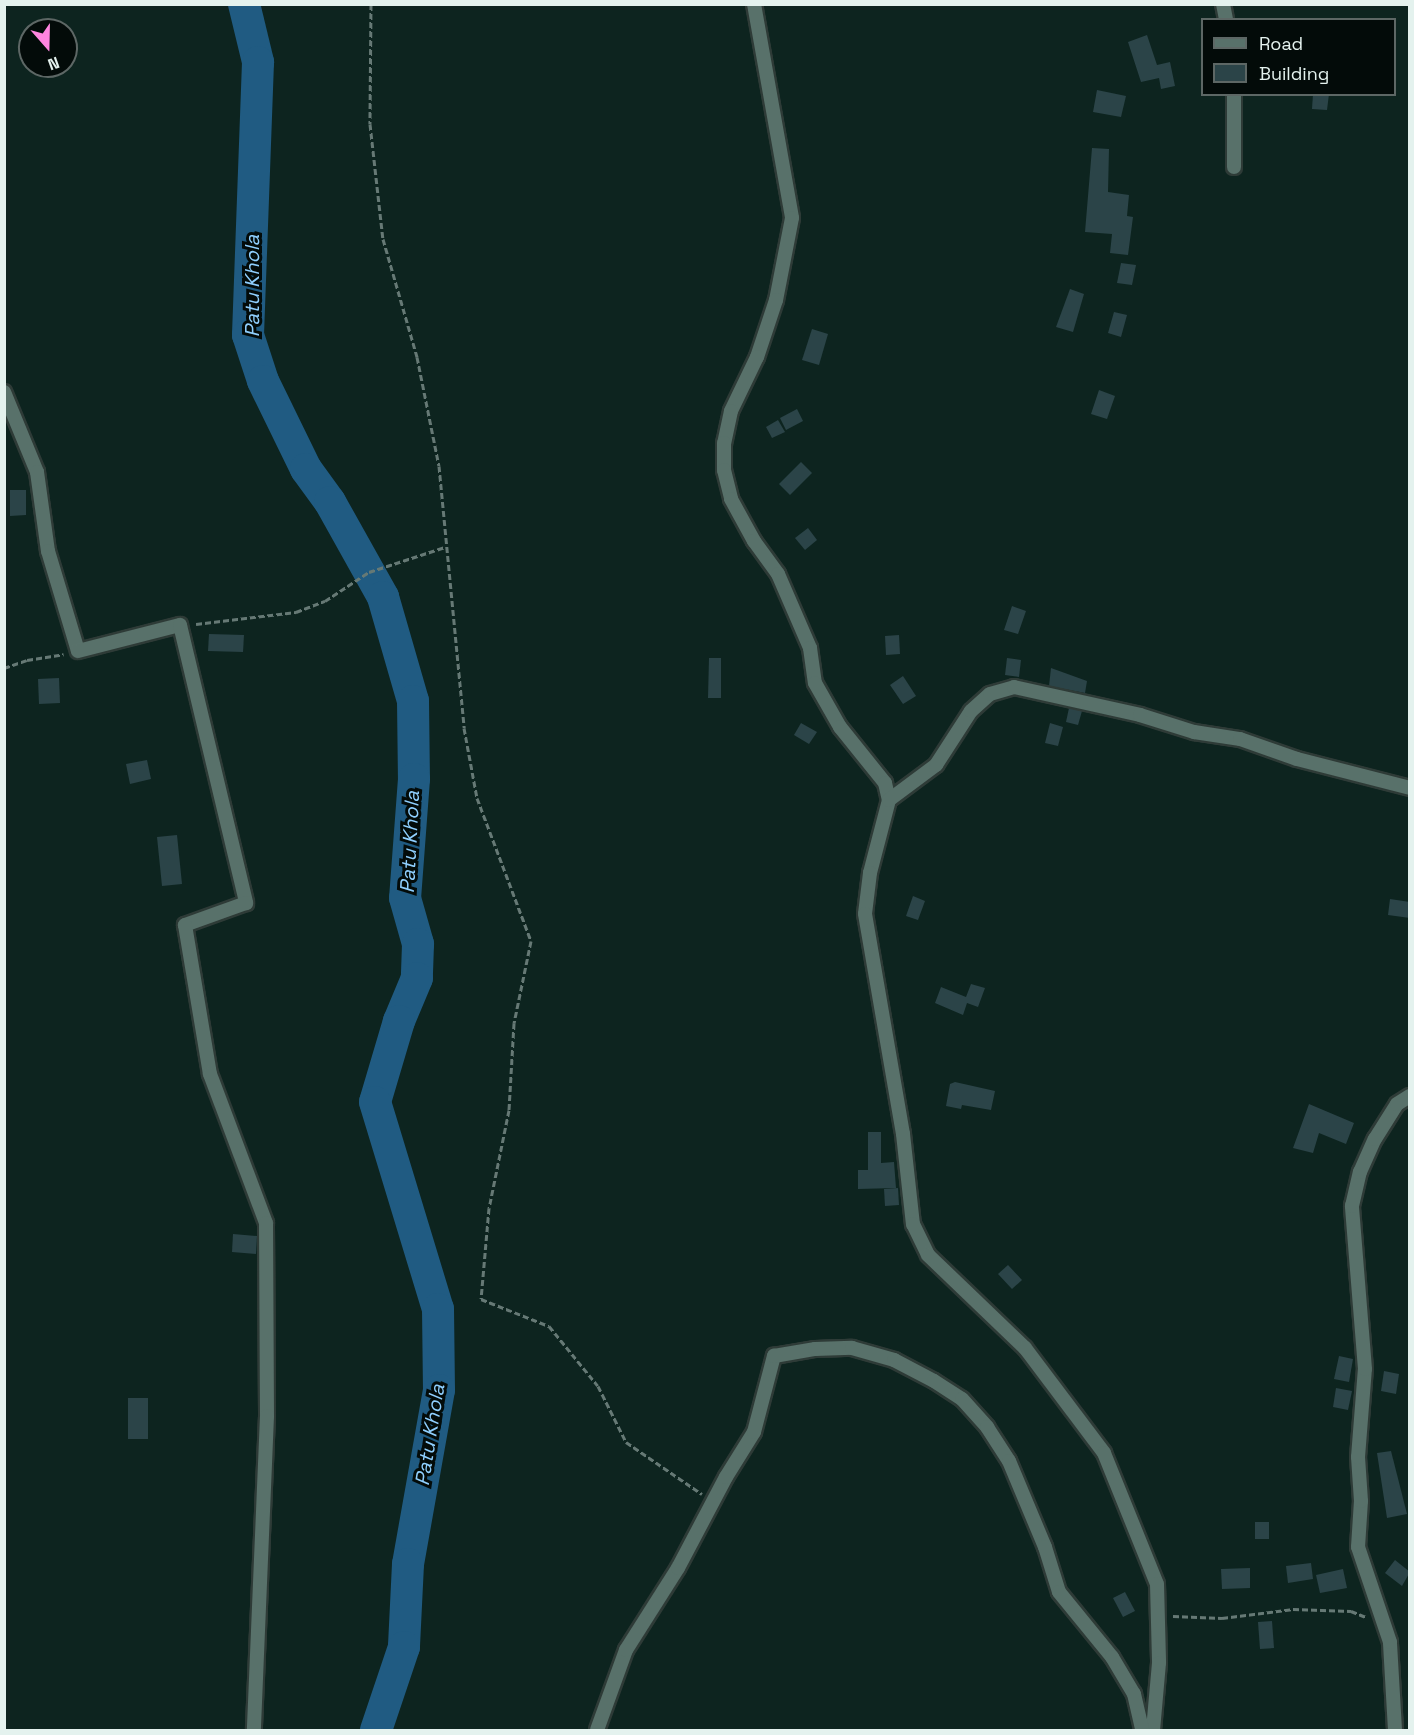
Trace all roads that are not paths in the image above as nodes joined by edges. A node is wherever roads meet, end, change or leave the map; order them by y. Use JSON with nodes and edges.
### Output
{"nodes":[{"id":1,"x":754,"y":4,"type":"edge"},
{"id":2,"x":1234,"y":96,"type":"edge"},
{"id":3,"x":1234,"y":167,"type":"dead end"},
{"id":4,"x":4,"y":392,"type":"edge"},
{"id":5,"x":1410,"y":789,"type":"edge"},
{"id":6,"x":889,"y":800,"type":"junction"},
{"id":7,"x":1410,"y":1096,"type":"edge"},
{"id":8,"x":254,"y":1731,"type":"edge"},
{"id":9,"x":597,"y":1731,"type":"edge"},
{"id":10,"x":1142,"y":1731,"type":"edge"},
{"id":11,"x":1153,"y":1731,"type":"edge"},
{"id":12,"x":1395,"y":1731,"type":"edge"}],
"edges":[{"from":1,"to":6,"type":"street"},
{"from":2,"to":3,"type":"street"},
{"from":4,"to":8,"type":"street"},
{"from":5,"to":6,"type":"street"},
{"from":6,"to":11,"type":"street"},
{"from":7,"to":12,"type":"street"},
{"from":9,"to":10,"type":"street"}]}
